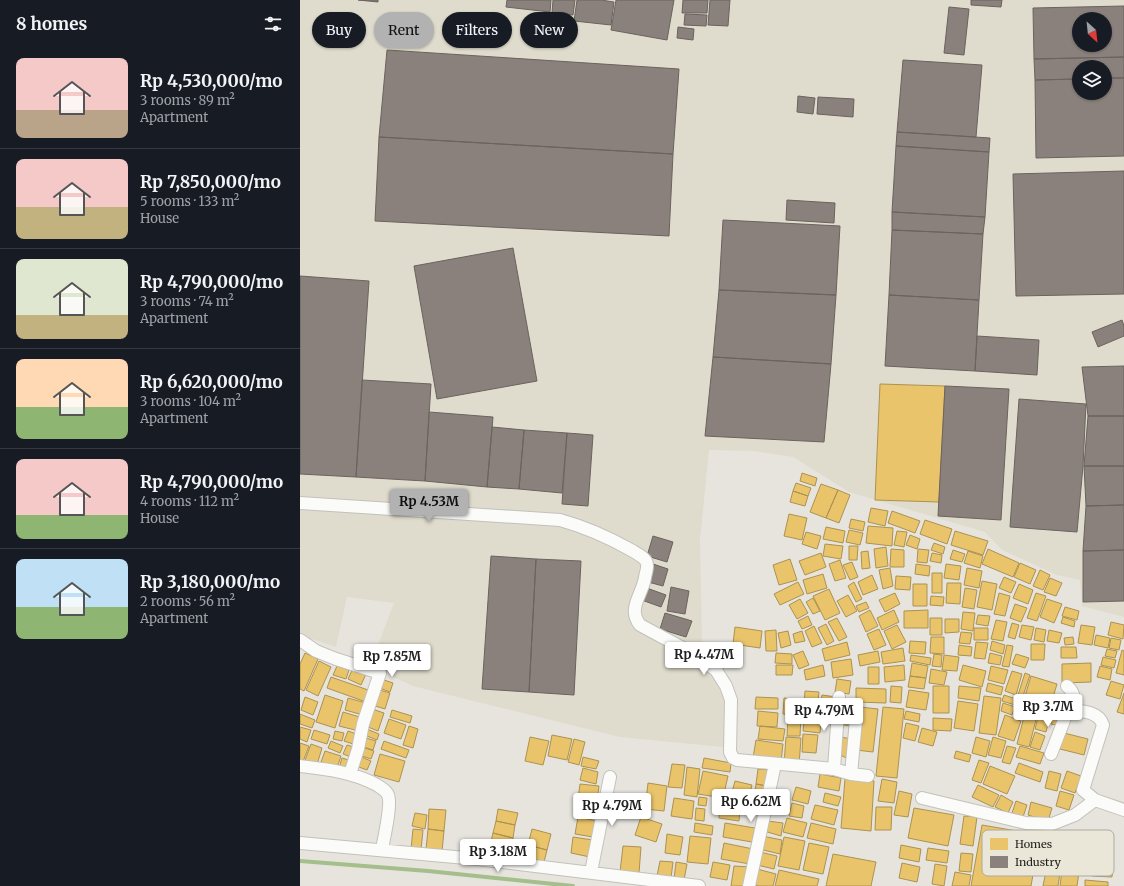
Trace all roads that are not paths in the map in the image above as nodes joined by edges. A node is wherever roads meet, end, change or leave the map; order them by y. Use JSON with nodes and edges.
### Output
{"nodes":[{"id":1,"x":300,"y":503,"type":"edge"},
{"id":2,"x":300,"y":640,"type":"edge"},
{"id":3,"x":1067,"y":686,"type":"dead end"},
{"id":4,"x":838,"y":697,"type":"dead end"},
{"id":5,"x":1068,"y":710,"type":"junction"},
{"id":6,"x":856,"y":720,"type":"dead end"},
{"id":7,"x":1051,"y":754,"type":"dead end"},
{"id":8,"x":775,"y":764,"type":"junction"},
{"id":9,"x":300,"y":766,"type":"edge"},
{"id":10,"x":834,"y":769,"type":"junction"},
{"id":11,"x":350,"y":774,"type":"junction"},
{"id":12,"x":851,"y":774,"type":"junction"},
{"id":13,"x":868,"y":776,"type":"dead end"},
{"id":14,"x":610,"y":777,"type":"dead end"},
{"id":15,"x":922,"y":798,"type":"dead end"},
{"id":16,"x":1096,"y":800,"type":"junction"},
{"id":17,"x":1124,"y":810,"type":"edge"},
{"id":18,"x":300,"y":842,"type":"edge"},
{"id":19,"x":382,"y":849,"type":"junction"},
{"id":20,"x":591,"y":872,"type":"junction"},
{"id":21,"x":699,"y":886,"type":"edge"},
{"id":22,"x":749,"y":886,"type":"edge"}],
"edges":[{"from":1,"to":8,"type":"street"},
{"from":2,"to":11,"type":"street"},
{"from":3,"to":5,"type":"street"},
{"from":4,"to":10,"type":"street"},
{"from":5,"to":7,"type":"street"},
{"from":5,"to":16,"type":"street"},
{"from":6,"to":12,"type":"street"},
{"from":8,"to":10,"type":"street"},
{"from":8,"to":22,"type":"street"},
{"from":9,"to":11,"type":"street"},
{"from":10,"to":12,"type":"street"},
{"from":11,"to":19,"type":"street"},
{"from":12,"to":13,"type":"street"},
{"from":14,"to":20,"type":"street"},
{"from":15,"to":16,"type":"street"},
{"from":16,"to":17,"type":"street"},
{"from":18,"to":19,"type":"street"},
{"from":19,"to":20,"type":"street"},
{"from":20,"to":21,"type":"street"}]}
